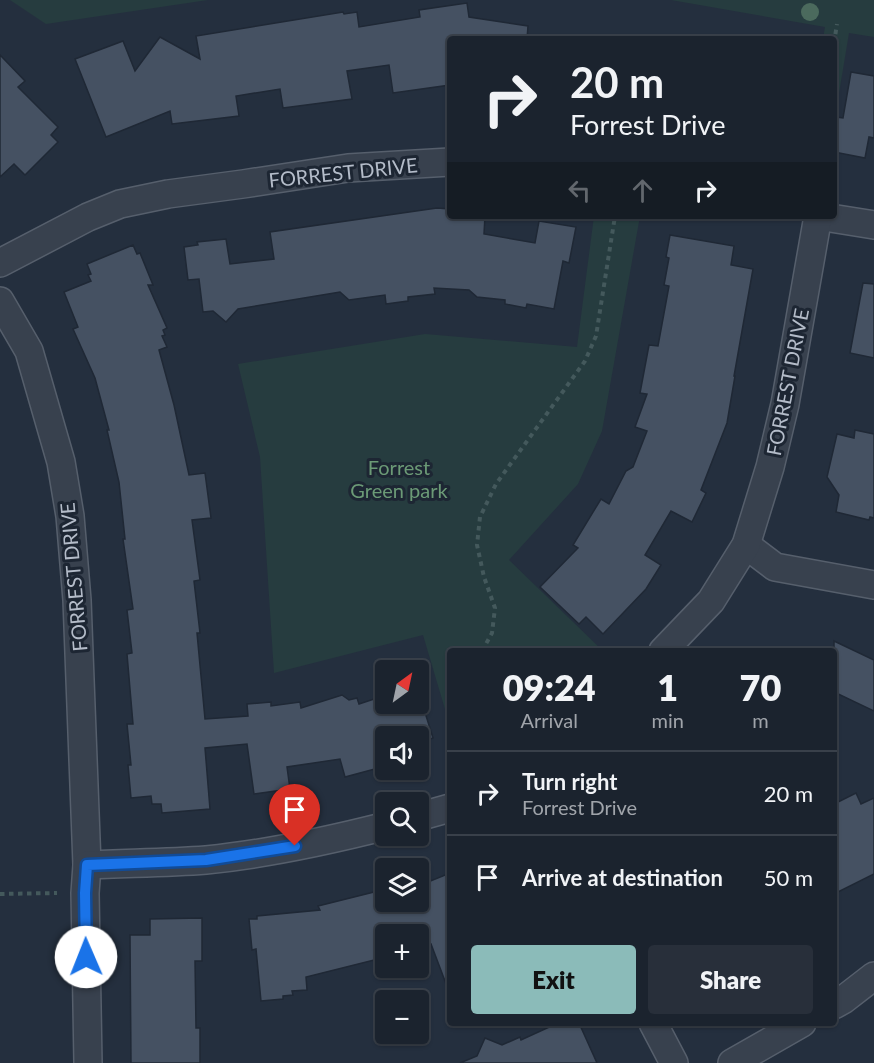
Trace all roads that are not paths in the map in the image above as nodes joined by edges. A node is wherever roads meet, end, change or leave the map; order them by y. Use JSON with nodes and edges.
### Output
{"nodes":[{"id":1,"x":447,"y":162,"type":"edge"},
{"id":2,"x":817,"y":219,"type":"edge"},
{"id":3,"x":837,"y":219,"type":"edge"},
{"id":4,"x":874,"y":225,"type":"edge"},
{"id":5,"x":0,"y":263,"type":"edge"},
{"id":6,"x":0,"y":301,"type":"edge"},
{"id":7,"x":746,"y":545,"type":"junction"},
{"id":8,"x":874,"y":585,"type":"edge"},
{"id":9,"x":666,"y":648,"type":"edge"},
{"id":10,"x":447,"y":809,"type":"edge"},
{"id":11,"x":429,"y":814,"type":"edge"},
{"id":12,"x":375,"y":829,"type":"edge"},
{"id":13,"x":87,"y":865,"type":"junction"},
{"id":14,"x":874,"y":976,"type":"edge"},
{"id":15,"x":837,"y":1003,"type":"edge"},
{"id":16,"x":655,"y":1026,"type":"edge"},
{"id":17,"x":797,"y":1026,"type":"edge"},
{"id":18,"x":88,"y":1063,"type":"edge"},
{"id":19,"x":674,"y":1063,"type":"edge"},
{"id":20,"x":732,"y":1063,"type":"edge"}],
"edges":[{"from":1,"to":5,"type":"street","name":"FORREST DRIVE"},
{"from":2,"to":7,"type":"street","name":"FORREST DRIVE"},
{"from":3,"to":4,"type":"street","name":"FORREST DRIVE"},
{"from":6,"to":13,"type":"street","name":"FORREST DRIVE"},
{"from":7,"to":8,"type":"street"},
{"from":7,"to":9,"type":"street","name":"FORREST DRIVE"},
{"from":10,"to":11,"type":"street"},
{"from":12,"to":13,"type":"street"},
{"from":13,"to":18,"type":"street","name":"FORREST DRIVE"},
{"from":14,"to":15,"type":"street"},
{"from":16,"to":19,"type":"street"},
{"from":17,"to":20,"type":"street"}]}
